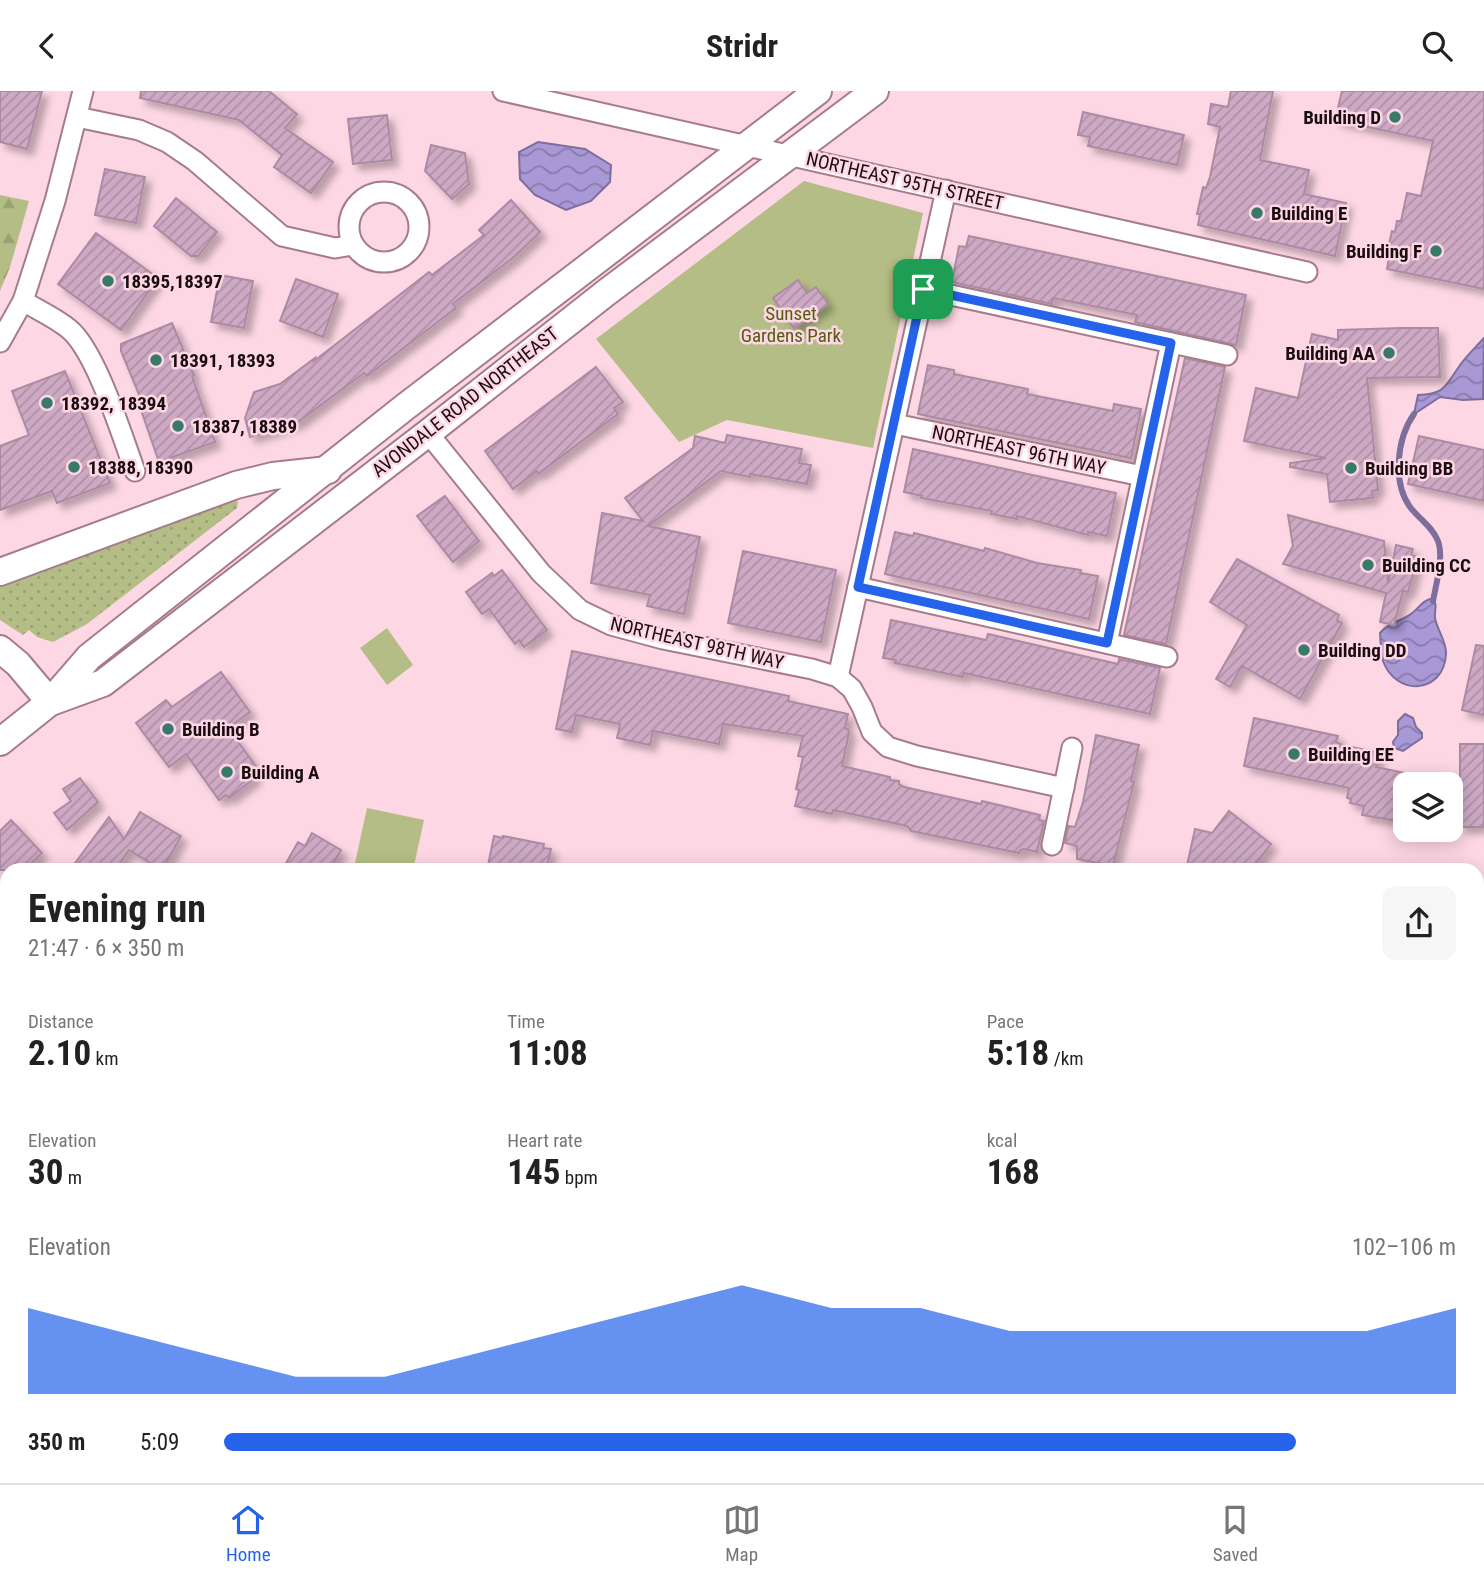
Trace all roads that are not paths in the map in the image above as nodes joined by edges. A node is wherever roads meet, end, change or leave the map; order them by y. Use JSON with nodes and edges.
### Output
{"nodes":[{"id":1,"x":83,"y":91,"type":"edge"},
{"id":2,"x":503,"y":91,"type":"edge"},
{"id":3,"x":818,"y":91,"type":"edge"},
{"id":4,"x":875,"y":91,"type":"edge"},
{"id":5,"x":77,"y":117,"type":"junction"},
{"id":6,"x":747,"y":145,"type":"junction"},
{"id":7,"x":790,"y":155,"type":"junction"},
{"id":8,"x":946,"y":190,"type":"junction"},
{"id":9,"x":354,"y":244,"type":"dead end"},
{"id":10,"x":1307,"y":272,"type":"dead end"},
{"id":11,"x":923,"y":289,"type":"junction"},
{"id":12,"x":23,"y":301,"type":"junction"},
{"id":13,"x":0,"y":342,"type":"edge"},
{"id":14,"x":1171,"y":343,"type":"junction"},
{"id":15,"x":1227,"y":355,"type":"dead end"},
{"id":16,"x":465,"y":362,"type":"junction"},
{"id":17,"x":895,"y":424,"type":"junction"},
{"id":18,"x":428,"y":433,"type":"junction"},
{"id":19,"x":328,"y":470,"type":"junction"},
{"id":20,"x":135,"y":471,"type":"dead end"},
{"id":21,"x":1142,"y":476,"type":"junction"},
{"id":22,"x":0,"y":572,"type":"edge"},
{"id":23,"x":858,"y":587,"type":"junction"},
{"id":24,"x":1107,"y":643,"type":"junction"},
{"id":25,"x":0,"y":649,"type":"edge"},
{"id":26,"x":1167,"y":656,"type":"dead end"},
{"id":27,"x":838,"y":677,"type":"junction"},
{"id":28,"x":50,"y":702,"type":"junction"},
{"id":29,"x":0,"y":742,"type":"edge"},
{"id":30,"x":1072,"y":748,"type":"dead end"},
{"id":31,"x":1064,"y":789,"type":"junction"},
{"id":32,"x":1052,"y":845,"type":"dead end"}],
"edges":[{"from":1,"to":5,"type":"street"},
{"from":2,"to":6,"type":"street","name":"NORTHEAST 95TH STREET"},
{"from":3,"to":6,"type":"main road","name":"AVONDALE ROAD NORTHEAST"},
{"from":4,"to":7,"type":"main road","name":"AVONDALE ROAD NORTHEAST"},
{"from":5,"to":9,"type":"street"},
{"from":5,"to":12,"type":"street"},
{"from":6,"to":7,"type":"street","name":"NORTHEAST 95TH STREET"},
{"from":6,"to":16,"type":"main road","name":"AVONDALE ROAD NORTHEAST"},
{"from":7,"to":8,"type":"street","name":"NORTHEAST 95TH STREET"},
{"from":7,"to":18,"type":"main road","name":"AVONDALE ROAD NORTHEAST"},
{"from":8,"to":10,"type":"street","name":"NORTHEAST 95TH STREET"},
{"from":8,"to":11,"type":"street"},
{"from":11,"to":14,"type":"street"},
{"from":11,"to":17,"type":"street"},
{"from":12,"to":13,"type":"street"},
{"from":12,"to":20,"type":"street"},
{"from":14,"to":15,"type":"street"},
{"from":14,"to":21,"type":"street"},
{"from":16,"to":18,"type":"main road"},
{"from":16,"to":19,"type":"main road","name":"AVONDALE ROAD NORTHEAST"},
{"from":17,"to":21,"type":"street","name":"NORTHEAST 96TH WAY"},
{"from":17,"to":23,"type":"street"},
{"from":18,"to":27,"type":"street","name":"NORTHEAST 98TH WAY"},
{"from":18,"to":28,"type":"main road","name":"AVONDALE ROAD NORTHEAST"},
{"from":19,"to":22,"type":"main road"},
{"from":19,"to":28,"type":"main road","name":"AVONDALE ROAD NORTHEAST"},
{"from":21,"to":24,"type":"street"},
{"from":23,"to":24,"type":"street"},
{"from":23,"to":27,"type":"street"},
{"from":24,"to":26,"type":"street"},
{"from":25,"to":28,"type":"main road"},
{"from":27,"to":31,"type":"street"},
{"from":28,"to":29,"type":"main road","name":"AVONDALE ROAD NORTHEAST"},
{"from":30,"to":31,"type":"street"},
{"from":31,"to":32,"type":"street"}]}
